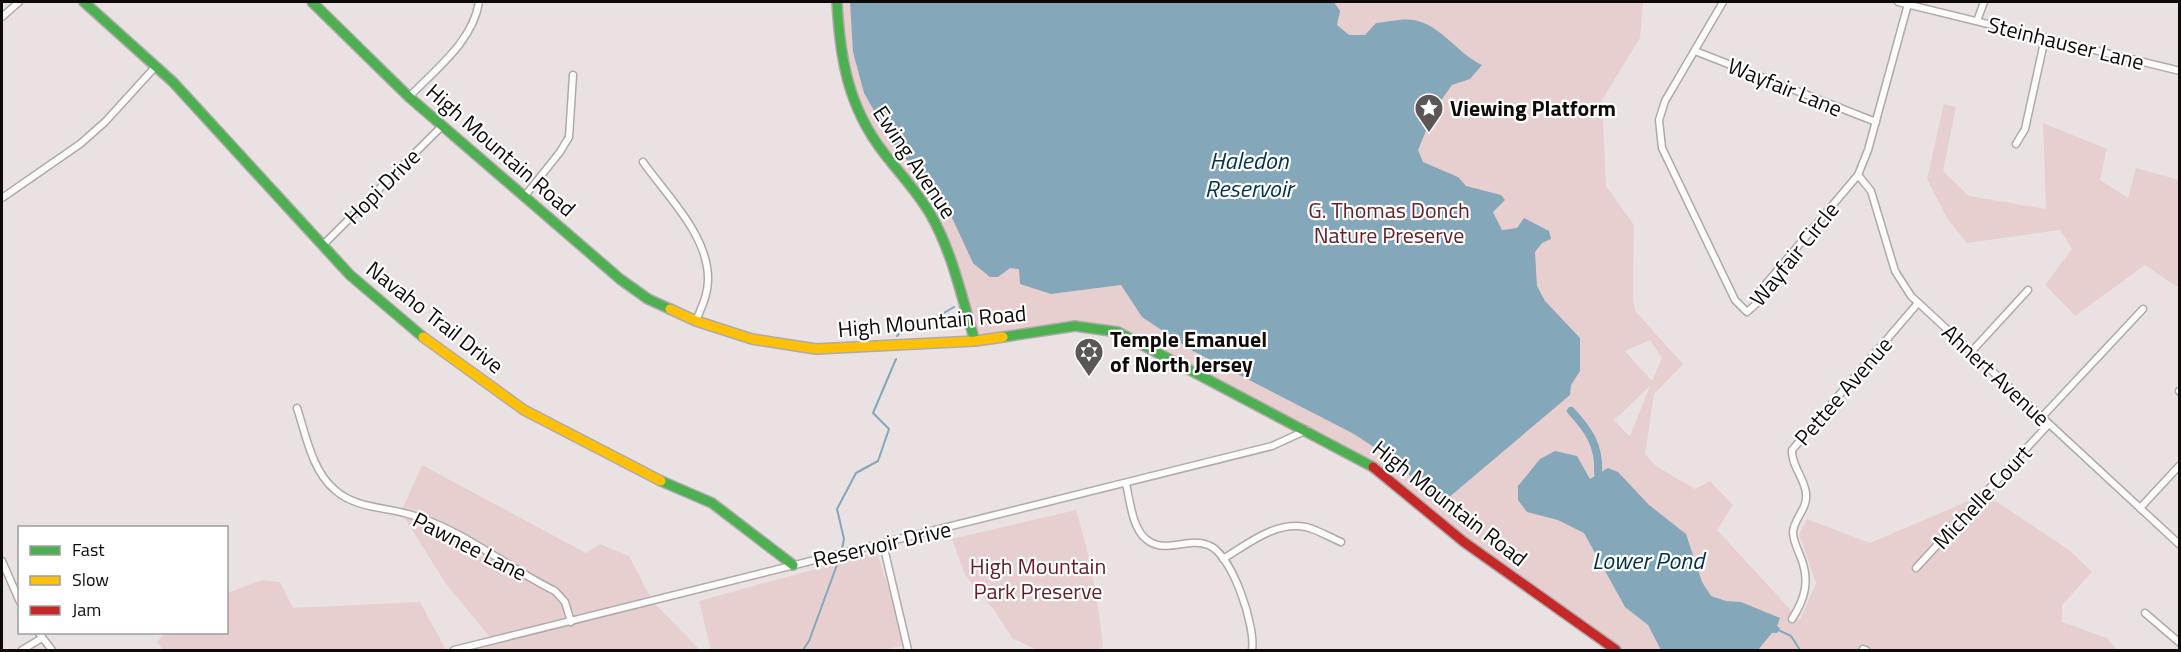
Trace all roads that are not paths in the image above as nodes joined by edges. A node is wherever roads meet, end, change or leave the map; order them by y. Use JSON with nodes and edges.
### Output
{"nodes":[{"id":1,"x":19,"y":2,"type":"edge"},
{"id":2,"x":84,"y":2,"type":"edge"},
{"id":3,"x":312,"y":2,"type":"edge"},
{"id":4,"x":479,"y":2,"type":"edge"},
{"id":5,"x":837,"y":2,"type":"edge"},
{"id":6,"x":1723,"y":2,"type":"edge"},
{"id":7,"x":1898,"y":2,"type":"edge"},
{"id":8,"x":1984,"y":2,"type":"edge"},
{"id":9,"x":1908,"y":4,"type":"junction"},
{"id":10,"x":2,"y":17,"type":"edge"},
{"id":11,"x":1977,"y":21,"type":"junction"},
{"id":12,"x":2045,"y":38,"type":"junction"},
{"id":13,"x":1695,"y":51,"type":"junction"},
{"id":14,"x":156,"y":66,"type":"junction"},
{"id":15,"x":2180,"y":71,"type":"edge"},
{"id":16,"x":573,"y":75,"type":"dead end"},
{"id":17,"x":409,"y":97,"type":"junction"},
{"id":18,"x":1876,"y":122,"type":"junction"},
{"id":19,"x":442,"y":126,"type":"junction"},
{"id":20,"x":2016,"y":144,"type":"dead end"},
{"id":21,"x":643,"y":162,"type":"dead end"},
{"id":22,"x":1858,"y":175,"type":"junction"},
{"id":23,"x":524,"y":197,"type":"junction"},
{"id":24,"x":2,"y":198,"type":"edge"},
{"id":25,"x":321,"y":246,"type":"junction"},
{"id":26,"x":2028,"y":290,"type":"dead end"},
{"id":27,"x":1918,"y":303,"type":"junction"},
{"id":28,"x":2143,"y":309,"type":"dead end"},
{"id":29,"x":696,"y":321,"type":"junction"},
{"id":30,"x":975,"y":341,"type":"junction"},
{"id":31,"x":1972,"y":351,"type":"junction"},
{"id":32,"x":297,"y":408,"type":"dead end"},
{"id":33,"x":2041,"y":418,"type":"junction"},
{"id":34,"x":2048,"y":425,"type":"junction"},
{"id":35,"x":1308,"y":429,"type":"junction"},
{"id":36,"x":2180,"y":465,"type":"edge"},
{"id":37,"x":1126,"y":484,"type":"junction"},
{"id":38,"x":2139,"y":508,"type":"junction"},
{"id":39,"x":1341,"y":542,"type":"dead end"},
{"id":40,"x":883,"y":544,"type":"junction"},
{"id":41,"x":2180,"y":545,"type":"edge"},
{"id":42,"x":1223,"y":559,"type":"junction"},
{"id":43,"x":2,"y":561,"type":"edge"},
{"id":44,"x":793,"y":565,"type":"junction"},
{"id":45,"x":1916,"y":568,"type":"dead end"},
{"id":46,"x":18,"y":597,"type":"edge"},
{"id":47,"x":2145,"y":614,"type":"dead end"},
{"id":48,"x":1792,"y":619,"type":"dead end"},
{"id":49,"x":571,"y":622,"type":"junction"},
{"id":50,"x":40,"y":635,"type":"edge"},
{"id":51,"x":2180,"y":643,"type":"edge"},
{"id":52,"x":22,"y":651,"type":"edge"},
{"id":53,"x":52,"y":651,"type":"edge"},
{"id":54,"x":454,"y":651,"type":"edge"},
{"id":55,"x":908,"y":651,"type":"edge"},
{"id":56,"x":1252,"y":651,"type":"edge"},
{"id":57,"x":1616,"y":651,"type":"edge"}],
"edges":[{"from":1,"to":10,"type":"street"},
{"from":2,"to":14,"type":"main road","name":"Navaho Trail Drive"},
{"from":3,"to":17,"type":"main road","name":"High Mountain Road"},
{"from":4,"to":17,"type":"street"},
{"from":5,"to":30,"type":"main road","name":"Ewing Avenue"},
{"from":6,"to":13,"type":"street","name":"Wayfair Circle"},
{"from":7,"to":9,"type":"street","name":"Steinhauser Lane"},
{"from":8,"to":11,"type":"street"},
{"from":9,"to":11,"type":"street","name":"Steinhauser Lane"},
{"from":9,"to":18,"type":"street","name":"Wayfair Circle"},
{"from":11,"to":12,"type":"street","name":"Steinhauser Lane"},
{"from":12,"to":15,"type":"street","name":"Steinhauser Lane"},
{"from":12,"to":20,"type":"street"},
{"from":13,"to":18,"type":"street","name":"Wayfair Lane"},
{"from":13,"to":22,"type":"street","name":"Wayfair Circle"},
{"from":14,"to":24,"type":"street"},
{"from":14,"to":25,"type":"main road","name":"Navaho Trail Drive"},
{"from":16,"to":23,"type":"street"},
{"from":17,"to":19,"type":"main road","name":"High Mountain Road"},
{"from":18,"to":22,"type":"street","name":"Wayfair Circle"},
{"from":19,"to":23,"type":"main road","name":"High Mountain Road"},
{"from":19,"to":25,"type":"street","name":"Hopi Drive"},
{"from":21,"to":29,"type":"street"},
{"from":22,"to":27,"type":"street","name":"Ahnert Avenue"},
{"from":23,"to":29,"type":"main road","name":"High Mountain Road"},
{"from":25,"to":44,"type":"main road","name":"Navaho Trail Drive"},
{"from":26,"to":31,"type":"street"},
{"from":27,"to":31,"type":"street","name":"Ahnert Avenue"},
{"from":27,"to":48,"type":"street","name":"Pettee Avenue"},
{"from":28,"to":33,"type":"street"},
{"from":29,"to":30,"type":"main road","name":"High Mountain Road"},
{"from":30,"to":35,"type":"main road","name":"High Mountain Road"},
{"from":31,"to":33,"type":"street","name":"Ahnert Avenue"},
{"from":32,"to":49,"type":"street","name":"Pawnee Lane"},
{"from":33,"to":34,"type":"street","name":"Ahnert Avenue"},
{"from":34,"to":38,"type":"street","name":"Ahnert Avenue"},
{"from":34,"to":45,"type":"street","name":"Michelle Court"},
{"from":35,"to":37,"type":"street","name":"Reservoir Drive"},
{"from":35,"to":57,"type":"main road","name":"High Mountain Road"},
{"from":36,"to":38,"type":"street"},
{"from":37,"to":40,"type":"street","name":"Reservoir Drive"},
{"from":37,"to":42,"type":"street"},
{"from":38,"to":41,"type":"street","name":"Ahnert Avenue"},
{"from":39,"to":42,"type":"street"},
{"from":40,"to":44,"type":"street","name":"Reservoir Drive"},
{"from":40,"to":55,"type":"street"},
{"from":42,"to":56,"type":"street"},
{"from":43,"to":46,"type":"street"},
{"from":44,"to":49,"type":"street","name":"Reservoir Drive"},
{"from":47,"to":51,"type":"street"},
{"from":49,"to":54,"type":"street","name":"Reservoir Drive"},
{"from":50,"to":52,"type":"street"},
{"from":50,"to":53,"type":"street"}]}
